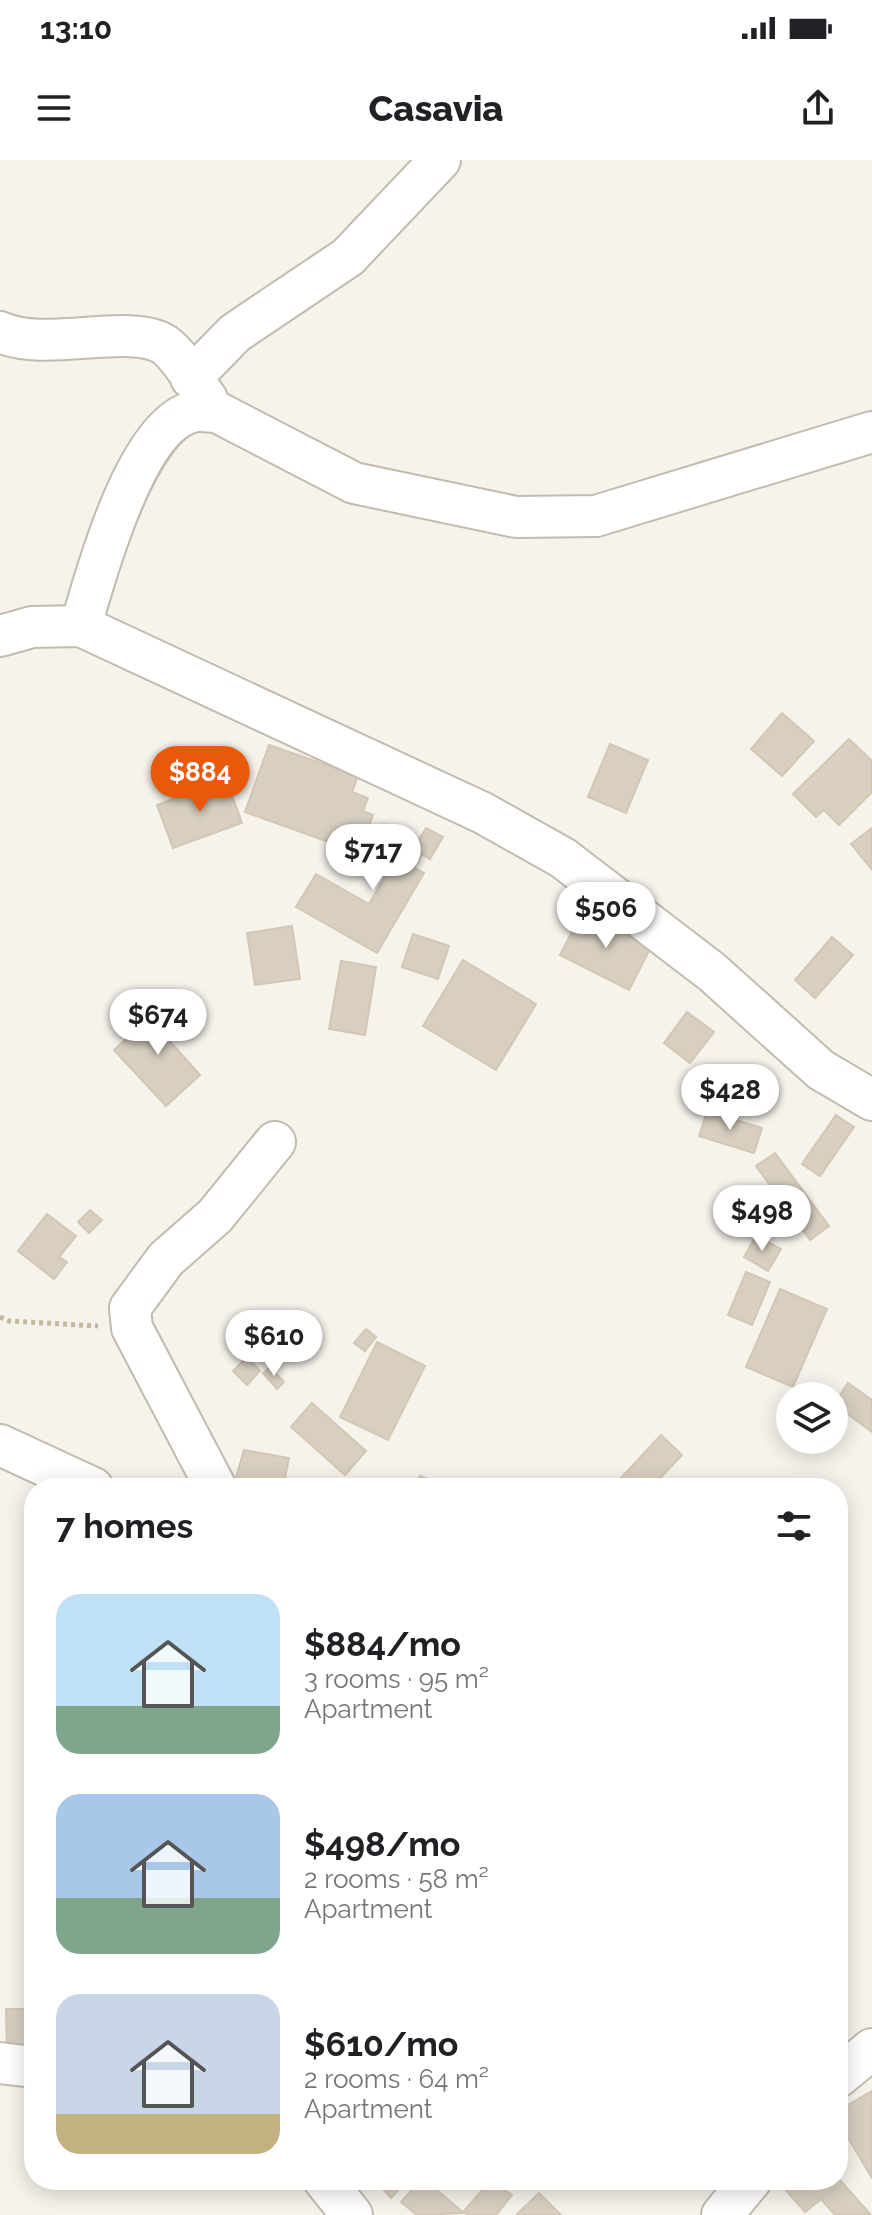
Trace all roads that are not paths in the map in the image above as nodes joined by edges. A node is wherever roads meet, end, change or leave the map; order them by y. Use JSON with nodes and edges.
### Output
{"nodes":[{"id":1,"x":440,"y":160,"type":"edge"},
{"id":2,"x":0,"y":332,"type":"edge"},
{"id":3,"x":235,"y":333,"type":"junction"},
{"id":4,"x":165,"y":346,"type":"junction"},
{"id":5,"x":191,"y":378,"type":"junction"},
{"id":6,"x":217,"y":412,"type":"junction"},
{"id":7,"x":872,"y":432,"type":"edge"},
{"id":8,"x":81,"y":626,"type":"junction"},
{"id":9,"x":0,"y":636,"type":"edge"},
{"id":10,"x":872,"y":1100,"type":"edge"},
{"id":11,"x":275,"y":1142,"type":"dead end"},
{"id":12,"x":0,"y":1445,"type":"edge"},
{"id":13,"x":71,"y":1478,"type":"edge"},
{"id":14,"x":211,"y":1478,"type":"edge"},
{"id":15,"x":872,"y":2049,"type":"edge"},
{"id":16,"x":0,"y":2063,"type":"edge"},
{"id":17,"x":24,"y":2066,"type":"edge"},
{"id":18,"x":848,"y":2069,"type":"edge"},
{"id":19,"x":332,"y":2190,"type":"edge"},
{"id":20,"x":743,"y":2190,"type":"edge"},
{"id":21,"x":352,"y":2215,"type":"edge"},
{"id":22,"x":722,"y":2215,"type":"edge"}],
"edges":[{"from":1,"to":3,"type":"street"},
{"from":2,"to":4,"type":"street"},
{"from":3,"to":4,"type":"street"},
{"from":3,"to":5,"type":"street"},
{"from":4,"to":5,"type":"street"},
{"from":5,"to":6,"type":"street"},
{"from":6,"to":7,"type":"street"},
{"from":6,"to":8,"type":"street"},
{"from":8,"to":9,"type":"street"},
{"from":8,"to":10,"type":"street"},
{"from":11,"to":14,"type":"street"},
{"from":12,"to":13,"type":"street"},
{"from":15,"to":18,"type":"street"},
{"from":16,"to":17,"type":"street"},
{"from":19,"to":21,"type":"street"},
{"from":20,"to":22,"type":"street"}]}
